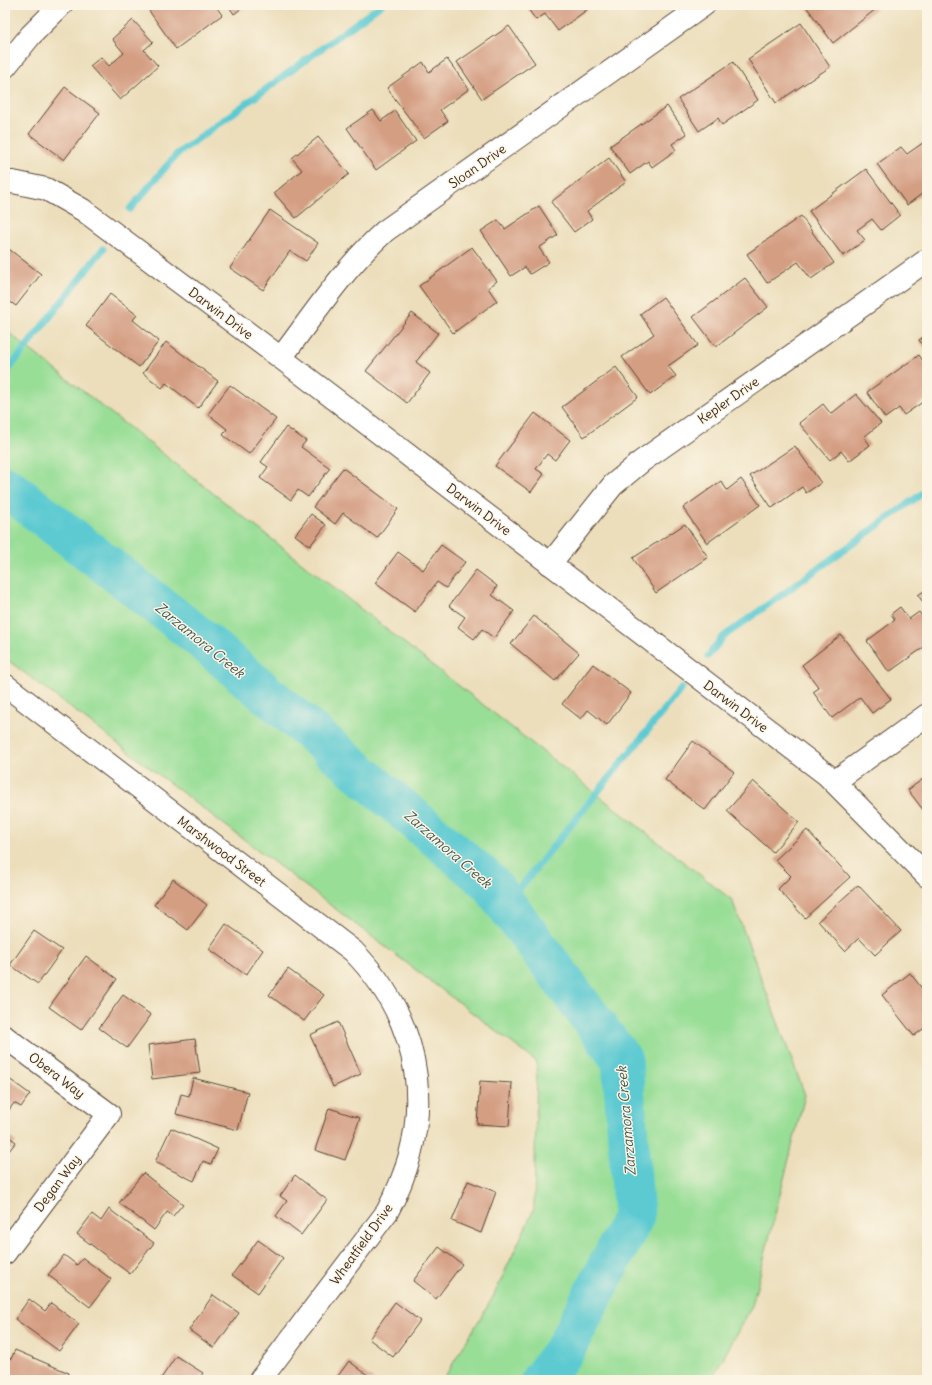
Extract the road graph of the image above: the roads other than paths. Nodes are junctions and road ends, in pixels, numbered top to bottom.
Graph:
1 (61, 5) edge
2 (704, 5) edge
3 (5, 67) edge
4 (5, 184) edge
5 (927, 260) edge
6 (281, 358) junction
7 (550, 564) junction
8 (5, 685) edge
9 (927, 715) edge
10 (834, 782) junction
11 (927, 876) edge
12 (5, 1037) edge
13 (408, 1042) joint
14 (109, 1114) joint
15 (5, 1253) edge
16 (260, 1380) edge

1 - 3 street
2 - 6 street, Sloan Drive
4 - 6 street, Darwin Drive
5 - 7 street, Kepler Drive
6 - 7 street, Darwin Drive
7 - 10 street, Darwin Drive
8 - 13 street, Marshwood Street
9 - 10 street
10 - 11 street, Darwin Drive
12 - 14 street, Obera Way
13 - 16 street, Wheatfield Drive
14 - 15 street, Degan Way

